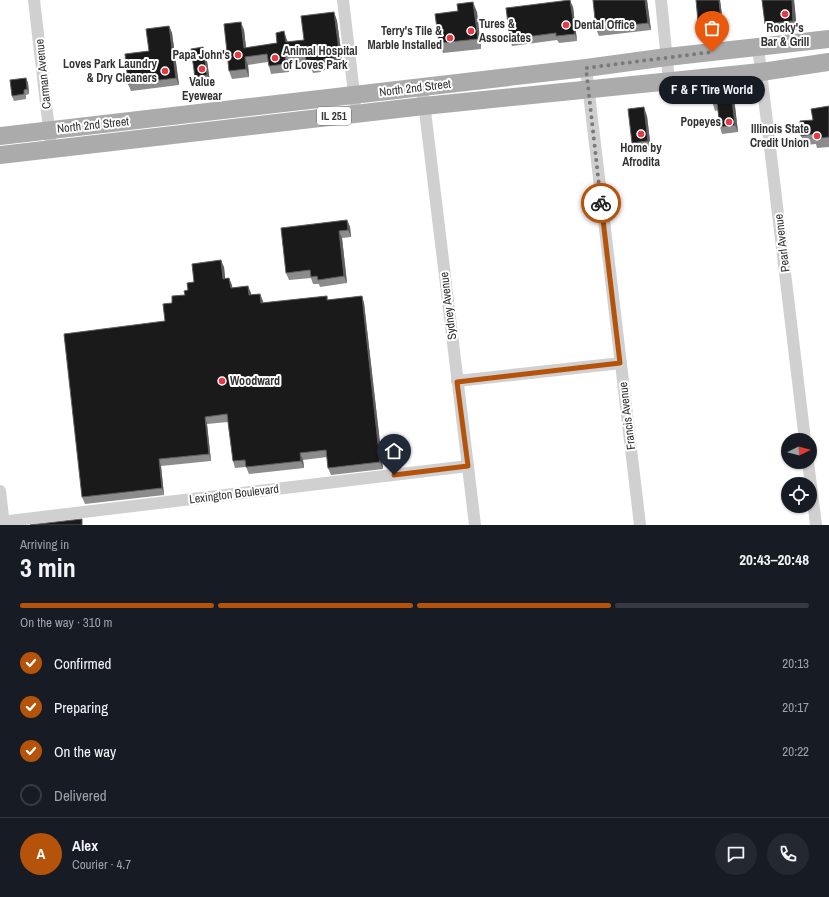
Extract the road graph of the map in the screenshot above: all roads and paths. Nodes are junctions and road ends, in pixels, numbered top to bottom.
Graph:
1 (34, 0) edge
2 (344, 0) edge
3 (661, 0) edge
4 (829, 39) edge
5 (758, 47) junction
6 (667, 57) junction
7 (829, 62) edge
8 (586, 68) junction
9 (761, 72) junction
10 (669, 81) junction
11 (422, 86) junction
12 (588, 89) junction
13 (355, 95) junction
14 (424, 106) junction
15 (357, 114) junction
16 (49, 130) junction
17 (0, 136) edge
18 (51, 149) junction
19 (0, 155) edge
20 (620, 363) junction
21 (457, 382) junction
22 (804, 433) edge
23 (468, 466) junction
24 (809, 469) edge
25 (0, 491) edge
26 (2, 523) edge
27 (475, 525) edge
28 (640, 525) edge
29 (816, 525) edge

1 - 16 street, Carman Avenue
2 - 13 street
3 - 6 street
4 - 5 main road, North 2nd Street / IL 251
5 - 6 main road, North 2nd Street / IL 251
5 - 9 street, Pearl Avenue
6 - 8 main road, North 2nd Street / IL 251
6 - 10 street
7 - 9 main road, North 2nd Street / IL 251
8 - 11 main road, North 2nd Street / IL 251
8 - 12 street, Francis Avenue
9 - 10 main road, North 2nd Street / IL 251
9 - 22 street, Pearl Avenue
10 - 12 main road, North 2nd Street / IL 251
11 - 13 main road, North 2nd Street / IL 251
11 - 14 street, Sydney Avenue
12 - 14 main road, North 2nd Street / IL 251
12 - 20 street, Francis Avenue
13 - 15 street
13 - 16 main road, North 2nd Street / IL 251
14 - 15 main road, North 2nd Street / IL 251
14 - 21 street, Sydney Avenue
15 - 18 main road, North 2nd Street / IL 251
16 - 17 main road, North 2nd Street / IL 251
16 - 18 street, Carman Avenue
18 - 19 main road, North 2nd Street / IL 251
20 - 21 street
20 - 28 street, Francis Avenue
21 - 23 street, Sydney Avenue
23 - 26 street, Lexington Boulevard
23 - 27 street, Sydney Avenue
24 - 29 street
25 - 26 street

